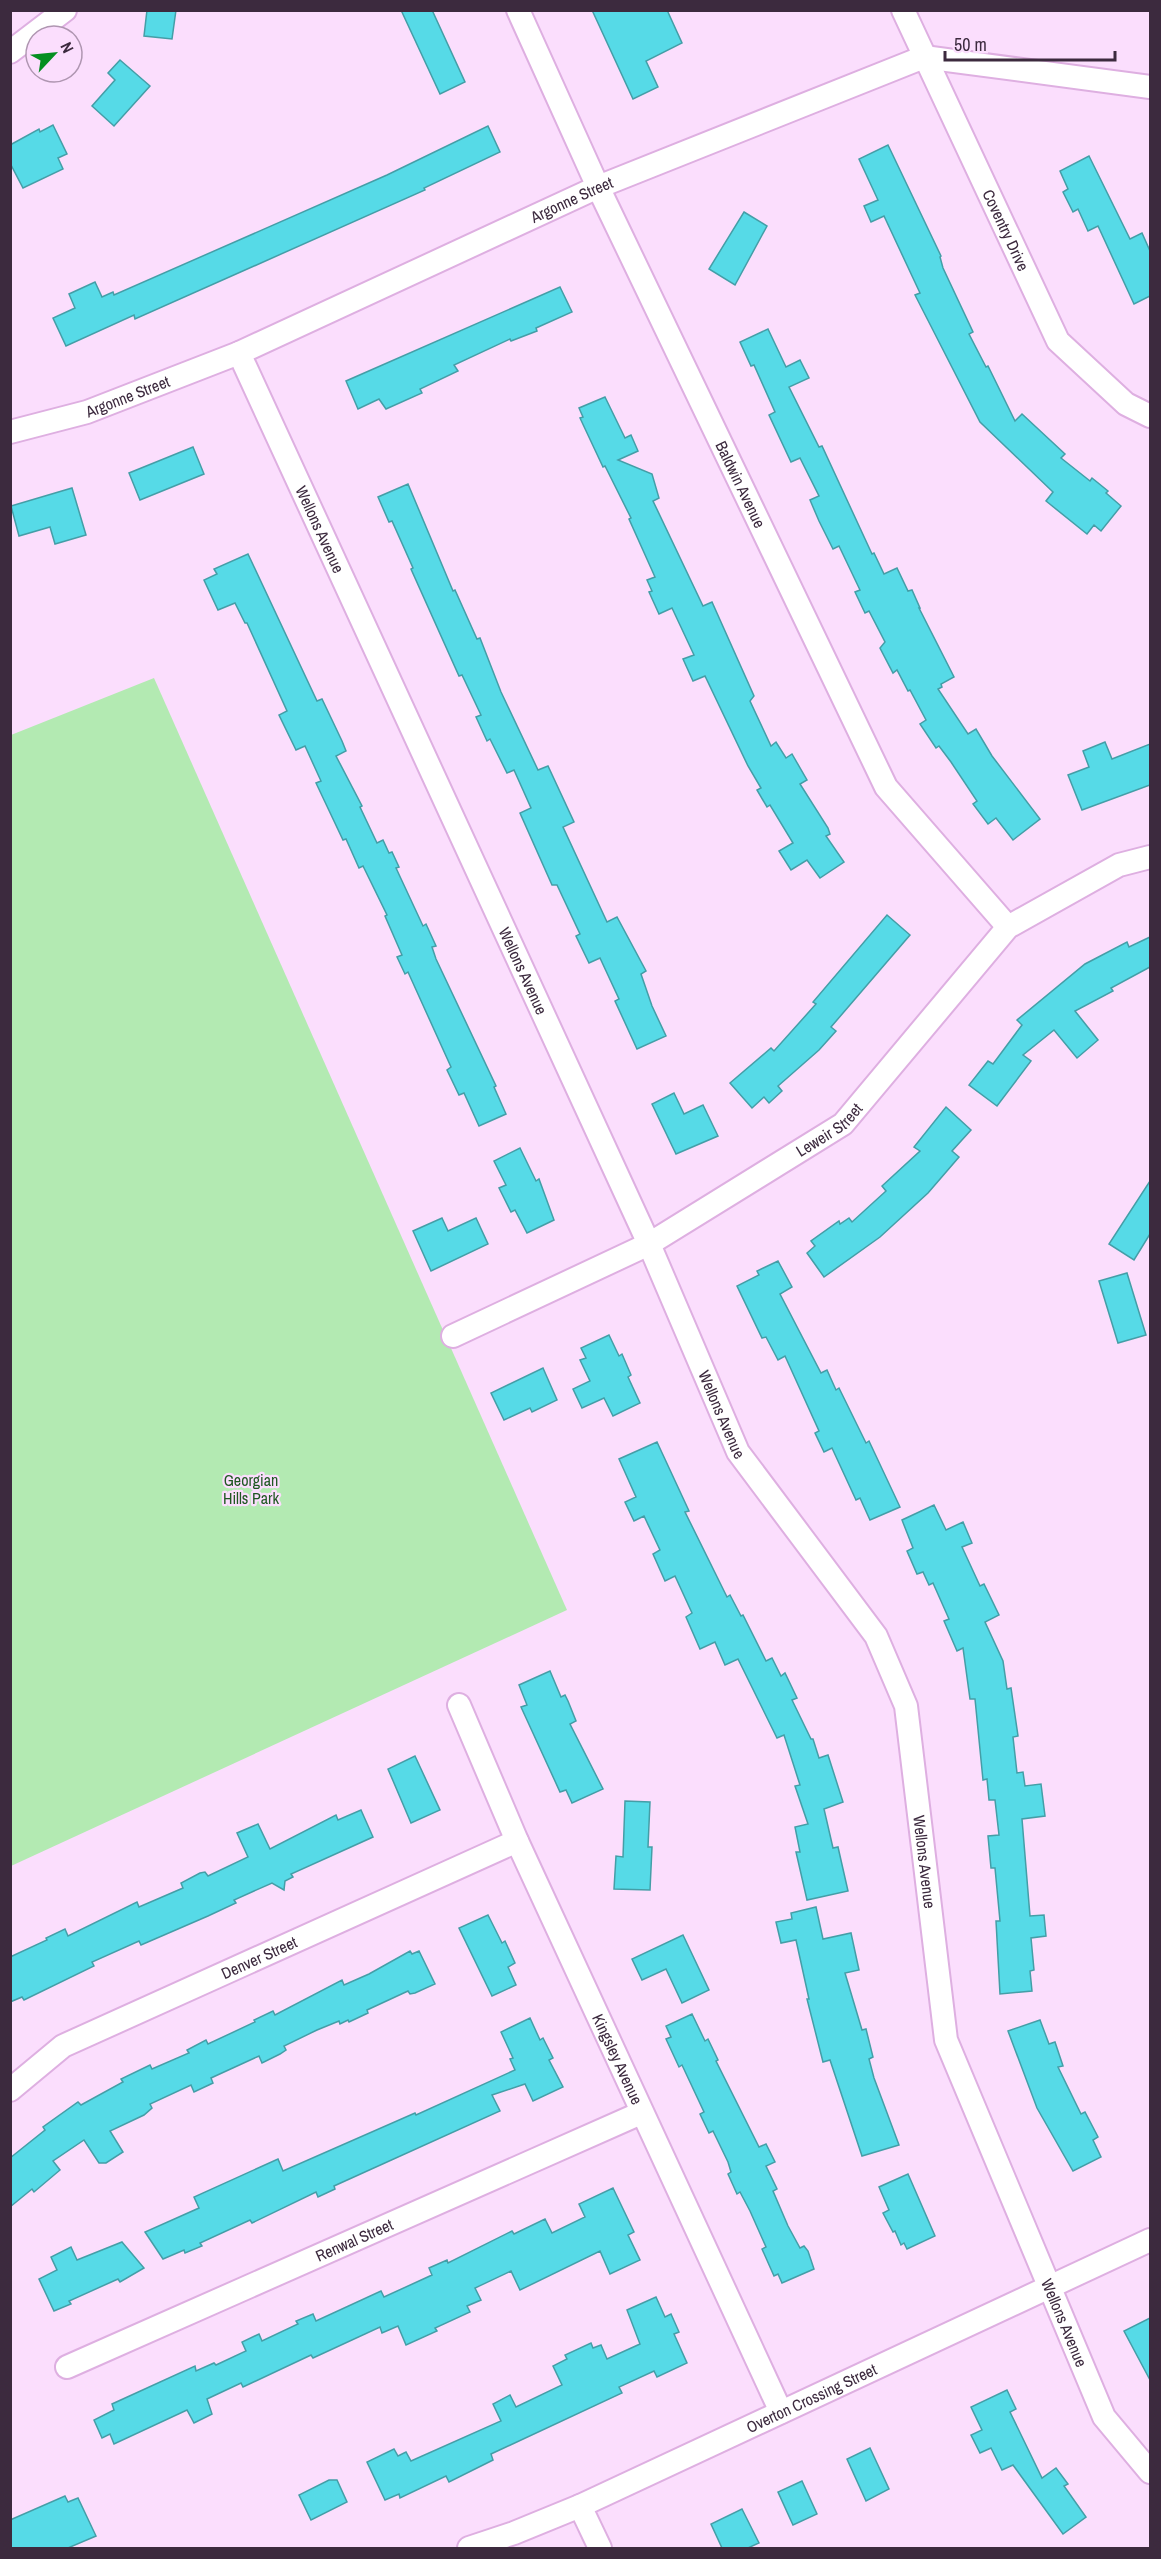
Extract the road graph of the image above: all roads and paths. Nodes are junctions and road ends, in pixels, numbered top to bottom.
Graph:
1 (65, 10) edge
2 (518, 10) edge
3 (903, 10) edge
4 (10, 52) edge
5 (924, 57) junction
6 (1150, 87) edge
7 (598, 187) junction
8 (240, 353) junction
9 (1150, 416) edge
10 (10, 432) edge
11 (1150, 857) edge
12 (1008, 927) junction
13 (649, 1244) junction
14 (453, 1335) dead end
15 (459, 1705) dead end
16 (517, 1841) junction
17 (10, 2090) edge
18 (641, 2113) junction
19 (1150, 2240) edge
20 (1050, 2289) junction
21 (67, 2367) dead end
22 (781, 2412) junction
23 (1150, 2472) edge
24 (580, 2506) junction
25 (469, 2548) edge
26 (600, 2548) edge

1 - 4 street
2 - 7 street, Baldwin Avenue
3 - 5 street, Coventry Drive
5 - 6 street, Argonne Street
5 - 7 street, Argonne Street
5 - 9 street, Coventry Drive
7 - 8 street, Argonne Street
7 - 12 street, Baldwin Avenue
8 - 10 street, Argonne Street
8 - 13 street, Wellons Avenue
11 - 12 street, Leweir Street
12 - 13 street, Leweir Street
13 - 14 street, Leweir Street
13 - 20 street, Wellons Avenue
15 - 16 street, Kingsley Avenue
16 - 17 street, Denver Street
16 - 18 street, Kingsley Avenue
18 - 21 street, Renwal Street
18 - 22 street, Kingsley Avenue
19 - 20 street, Overton Crossing Street
20 - 22 street, Overton Crossing Street
20 - 23 street, Wellons Avenue
22 - 24 street, Overton Crossing Street
24 - 25 street, Overton Crossing Street
24 - 26 street

